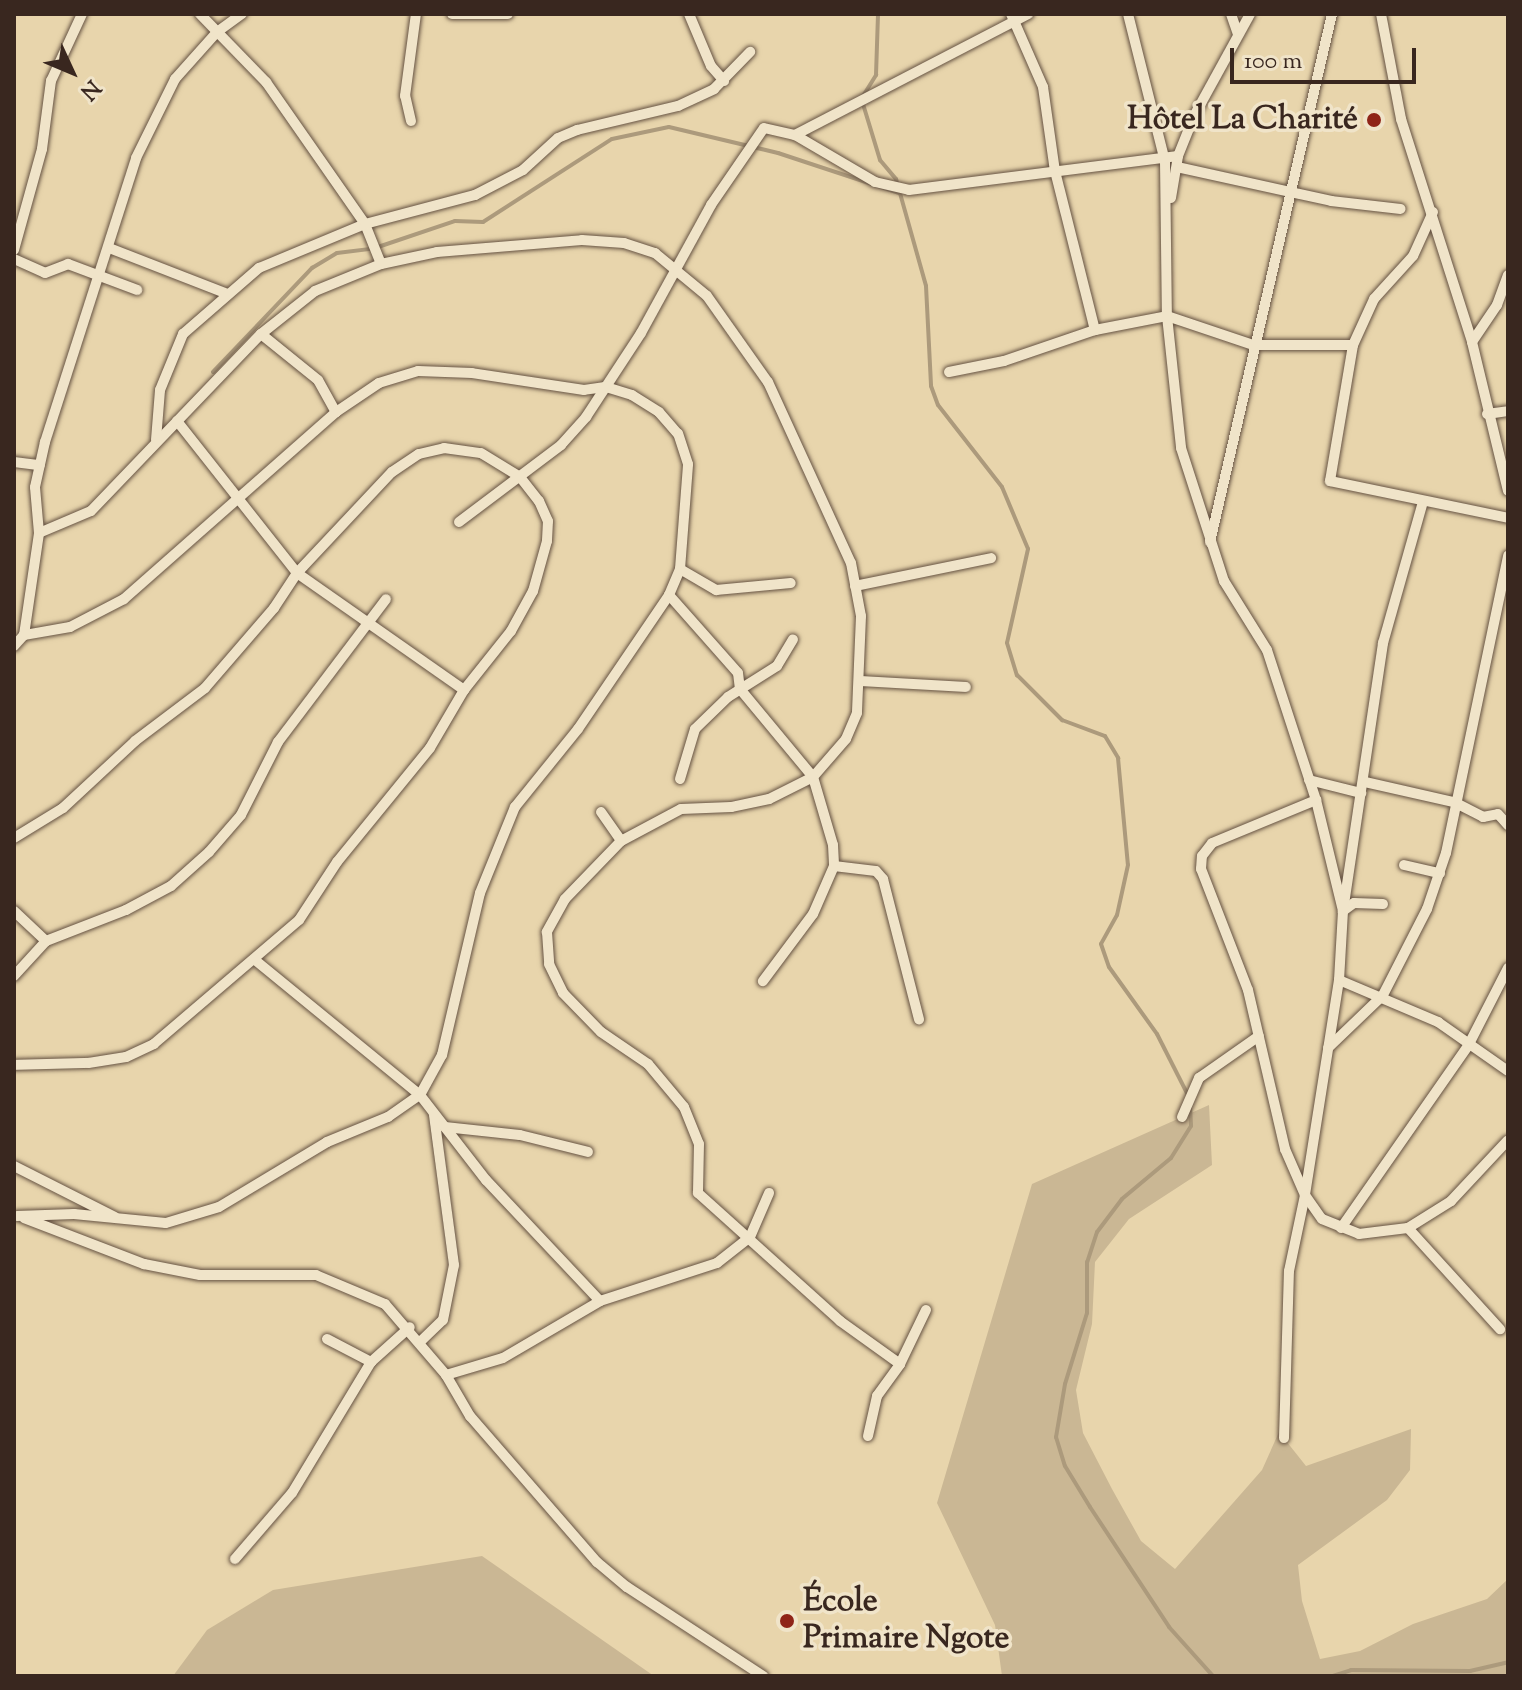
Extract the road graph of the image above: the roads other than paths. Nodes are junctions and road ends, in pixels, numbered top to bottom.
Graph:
1 (82, 14) edge
2 (200, 14) edge
3 (242, 14) edge
4 (416, 14) edge
5 (452, 14) edge
6 (508, 14) edge
7 (689, 14) edge
8 (1028, 14) edge
9 (1128, 14) edge
10 (1231, 14) edge
11 (1250, 14) edge
12 (1332, 14) edge
13 (1381, 14) edge
14 (1012, 18) edge
15 (217, 32) junction
16 (1238, 34) junction
17 (750, 52) dead end
18 (724, 81) junction
19 (411, 121) dead end
20 (795, 135) junction
21 (1165, 161) junction
22 (1178, 161) junction
23 (1055, 171) junction
24 (1288, 192) junction
25 (1401, 209) dead end
26 (1433, 211) junction
27 (1167, 220) junction
28 (365, 224) junction
29 (109, 248) junction
30 (14, 250) edge
31 (14, 259) edge
32 (381, 264) junction
33 (676, 267) junction
34 (101, 275) junction
35 (1508, 275) edge
36 (137, 290) dead end
37 (225, 293) junction
38 (1167, 316) junction
39 (1095, 330) junction
40 (261, 334) junction
41 (1472, 342) junction
42 (1253, 345) junction
43 (1353, 345) junction
44 (949, 372) dead end
45 (605, 387) junction
46 (1508, 411) edge
47 (336, 412) junction
48 (1487, 414) junction
49 (177, 421) junction
50 (156, 440) junction
51 (14, 462) edge
52 (40, 465) junction
53 (520, 477) junction
54 (1508, 491) edge
55 (236, 501) junction
56 (1423, 502) junction
57 (1508, 518) edge
58 (459, 522) dead end
59 (39, 533) junction
60 (1210, 545) junction
61 (1508, 555) edge
62 (991, 558) dead end
63 (680, 569) junction
64 (297, 573) junction
65 (791, 583) dead end
66 (855, 586) junction
67 (669, 595) junction
68 (386, 599) dead end
69 (365, 624) junction
70 (24, 635) junction
71 (793, 639) dead end
72 (14, 646) edge
73 (861, 681) junction
74 (966, 687) dead end
75 (740, 689) junction
76 (464, 690) junction
77 (813, 777) junction
78 (680, 779) dead end
79 (1309, 780) junction
80 (1363, 787) junction
81 (1316, 800) junction
82 (1454, 802) junction
83 (601, 812) dead end
84 (1508, 825) edge
85 (14, 838) edge
86 (621, 841) junction
87 (1404, 865) dead end
88 (834, 866) junction
89 (1440, 873) junction
90 (1383, 904) dead end
91 (14, 911) edge
92 (1343, 911) junction
93 (46, 941) junction
94 (255, 960) junction
95 (1508, 968) edge
96 (14, 976) edge
97 (1339, 980) junction
98 (763, 981) dead end
99 (1383, 995) junction
100 (919, 1019) dead end
101 (1259, 1036) junction
102 (1468, 1046) junction
103 (1328, 1048) junction
104 (14, 1065) edge
105 (1508, 1071) edge
106 (420, 1095) junction
107 (434, 1113) junction
108 (1182, 1117) dead end
109 (445, 1127) junction
110 (1508, 1140) edge
111 (588, 1152) dead end
112 (14, 1166) edge
113 (769, 1193) dead end
114 (1305, 1195) junction
115 (15, 1215) edge
116 (124, 1221) junction
117 (1341, 1228) junction
118 (1408, 1228) junction
119 (750, 1237) junction
120 (600, 1301) junction
121 (926, 1310) dead end
122 (410, 1327) junction
123 (1500, 1329) dead end
124 (327, 1339) dead end
125 (421, 1341) junction
126 (371, 1362) junction
127 (900, 1364) junction
128 (446, 1375) junction
129 (868, 1436) dead end
130 (1284, 1438) dead end
131 (235, 1559) dead end
132 (763, 1676) edge

1 - 30 street
2 - 15 street
3 - 15 street
4 - 19 street
5 - 6 street
7 - 18 street
8 - 14 street
9 - 21 street
10 - 16 street
11 - 16 street
12 - 24 street
13 - 26 street
14 - 20 street
14 - 23 street
15 - 28 street
15 - 29 street
16 - 22 street
17 - 18 street
18 - 28 street
20 - 23 street
20 - 33 street
21 - 22 street
21 - 23 street
21 - 27 street
22 - 24 street
22 - 27 street
23 - 39 street
24 - 25 street
24 - 42 street
26 - 41 street
26 - 43 street
27 - 38 street
28 - 32 street
28 - 37 street
29 - 34 street
29 - 37 street
31 - 34 street
32 - 33 street
32 - 40 street
33 - 45 street
33 - 66 street
34 - 36 street
34 - 52 street
35 - 41 street
37 - 50 street
38 - 39 street
38 - 42 street
38 - 60 street
39 - 44 street
40 - 47 street
40 - 49 street
41 - 48 street
42 - 43 street
42 - 60 street
43 - 56 street
45 - 47 street
45 - 53 street
45 - 63 street
46 - 48 street
47 - 55 street
48 - 54 street
49 - 50 street
49 - 55 street
50 - 59 street
51 - 52 street
52 - 59 street
53 - 58 street
53 - 64 street
53 - 76 street
55 - 64 street
55 - 70 street
56 - 57 street
56 - 80 street
59 - 70 street
60 - 79 street
61 - 82 street
62 - 66 street
63 - 65 street
63 - 67 street
64 - 69 street
64 - 85 street
66 - 73 street
67 - 75 street
67 - 106 street
68 - 69 street
69 - 76 street
69 - 93 street
70 - 72 street
71 - 75 street
73 - 74 street
73 - 77 street
75 - 77 street
75 - 78 street
76 - 94 street
77 - 86 street
77 - 88 street
79 - 80 street
79 - 81 street
80 - 82 street
80 - 92 street
81 - 92 street
81 - 101 street
82 - 84 street
82 - 89 street
83 - 86 street
86 - 119 street
87 - 89 street
88 - 98 street
88 - 100 street
89 - 99 street
90 - 92 street
91 - 93 street
92 - 97 street
93 - 96 street
94 - 104 street
94 - 106 street
95 - 102 street
97 - 99 street
97 - 103 street
99 - 102 street
99 - 103 street
101 - 108 street
101 - 114 street
102 - 105 street
102 - 117 street
103 - 114 street
106 - 107 street
106 - 116 street
107 - 109 street
107 - 125 street
109 - 111 street
109 - 120 street
110 - 118 street
112 - 116 street
113 - 119 street
114 - 117 street
114 - 130 street
115 - 116 street
115 - 122 street
117 - 118 street
118 - 123 street
119 - 120 street
119 - 127 street
120 - 128 street
121 - 127 street
122 - 125 street
122 - 126 street
124 - 126 street
125 - 128 street
126 - 131 street
127 - 129 street
128 - 132 street

